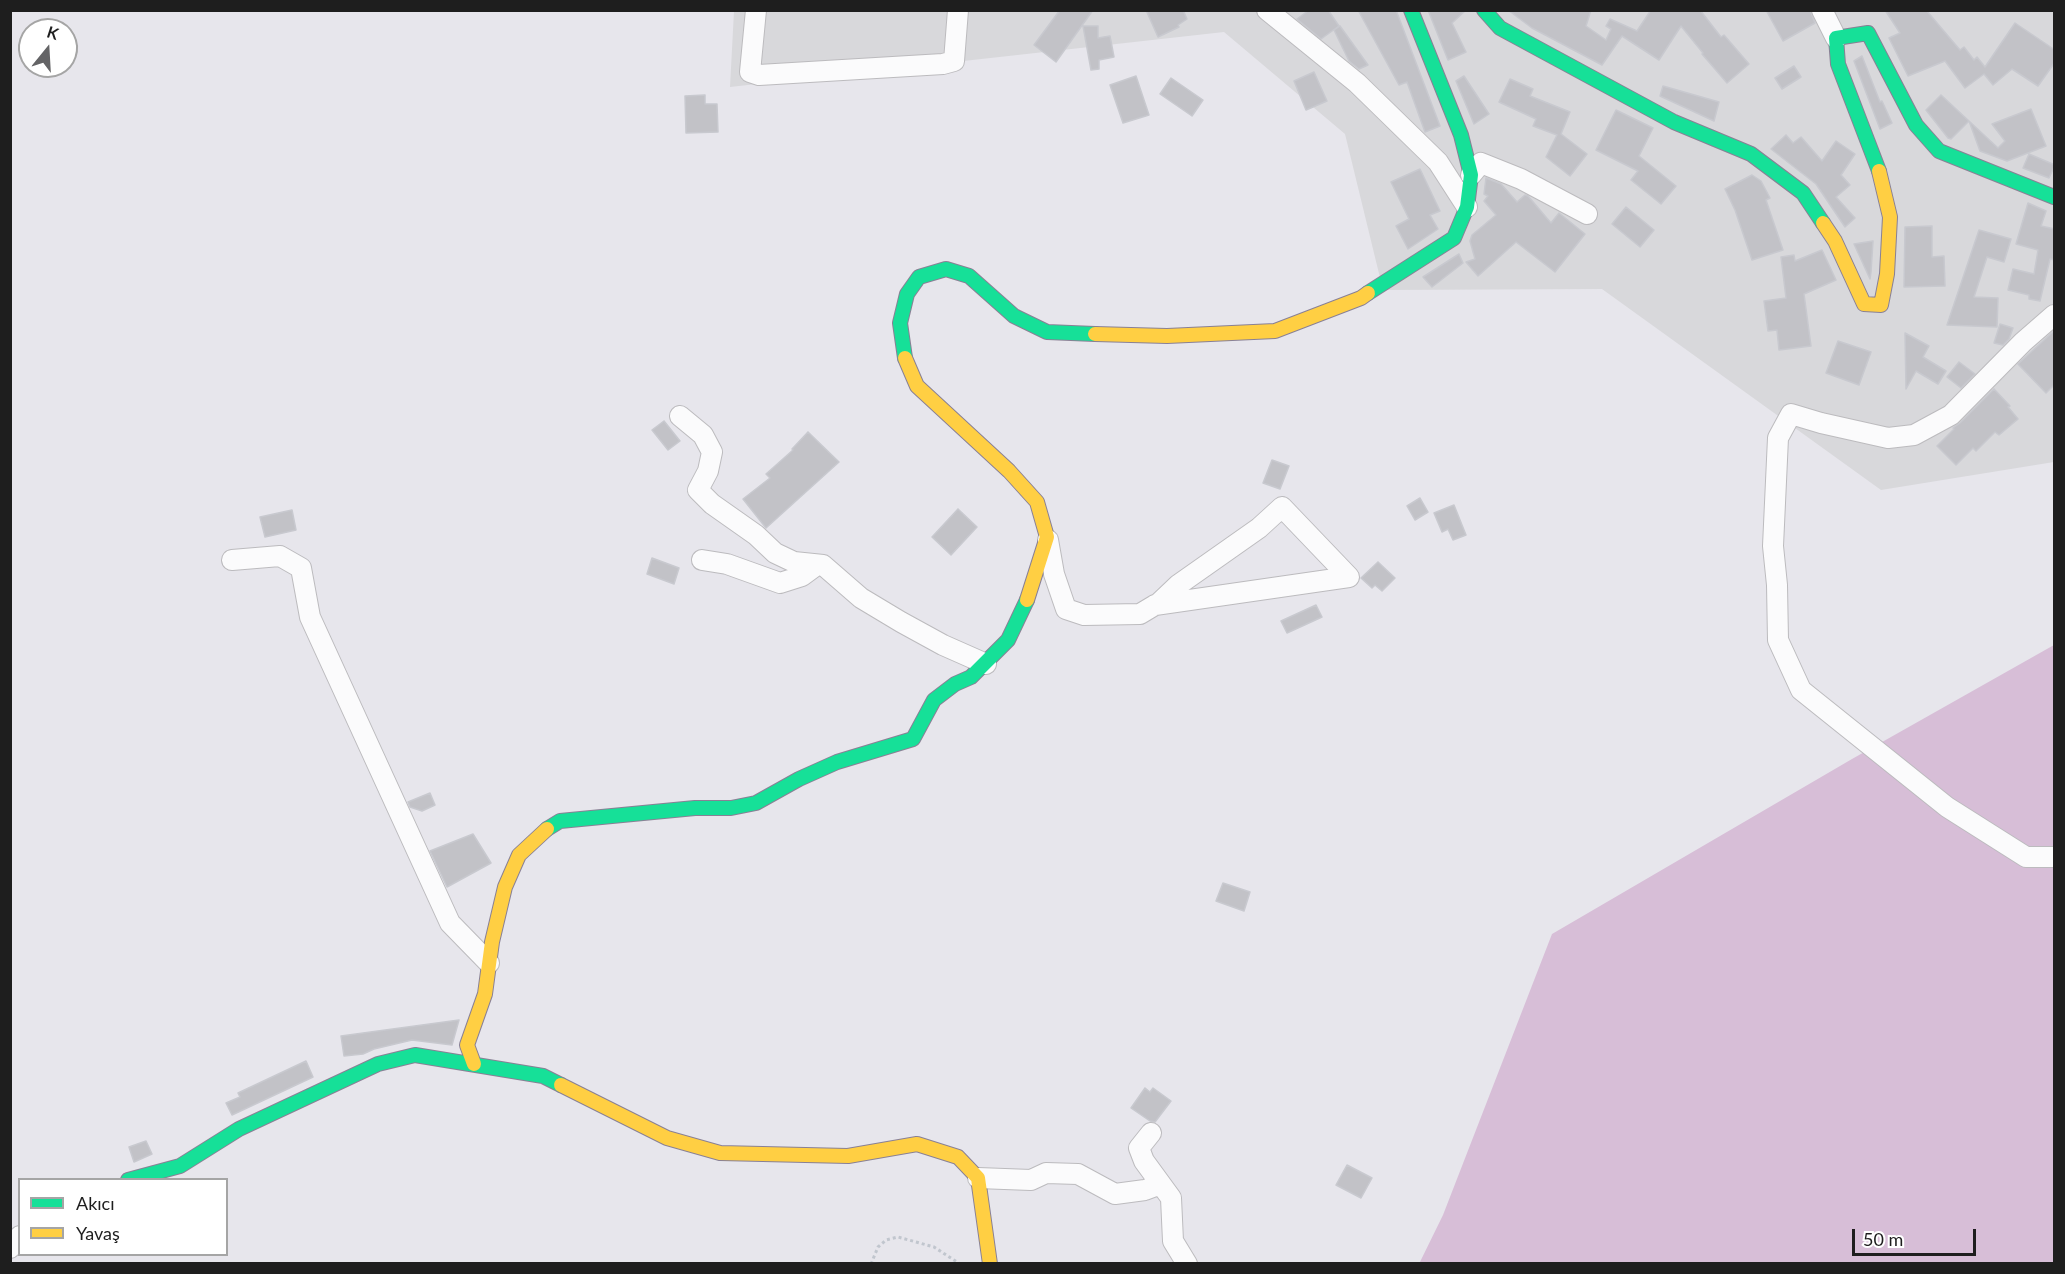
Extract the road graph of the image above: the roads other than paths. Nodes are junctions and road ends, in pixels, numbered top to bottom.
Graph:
1 (756, 10) edge
2 (958, 10) edge
3 (1267, 10) edge
4 (1411, 10) edge
5 (1484, 10) edge
6 (1822, 10) edge
7 (1836, 38) junction
8 (1471, 175) junction
9 (2055, 197) edge
10 (1467, 207) junction
11 (1587, 214) dead end
12 (2055, 315) edge
13 (680, 416) dead end
14 (1047, 537) junction
15 (232, 560) dead end
16 (702, 560) dead end
17 (817, 565) junction
18 (1155, 605) junction
19 (986, 664) junction
20 (2055, 857) edge
21 (489, 963) junction
22 (474, 1064) junction
23 (1151, 1133) dead end
24 (132, 1178) edge
25 (978, 1178) junction
26 (1161, 1184) junction
27 (990, 1263) edge
28 (1187, 1263) edge

1 - 2 street
3 - 10 street
4 - 8 street
5 - 7 street
6 - 7 street
7 - 9 street
8 - 10 street
8 - 11 street
10 - 14 street
12 - 20 street
13 - 17 street
14 - 18 street
14 - 19 street
15 - 21 street
16 - 17 street
17 - 19 street
18 - 18 street
19 - 21 street
21 - 22 street
22 - 24 street
22 - 25 street
23 - 26 street
25 - 26 street
25 - 27 street
26 - 28 street

